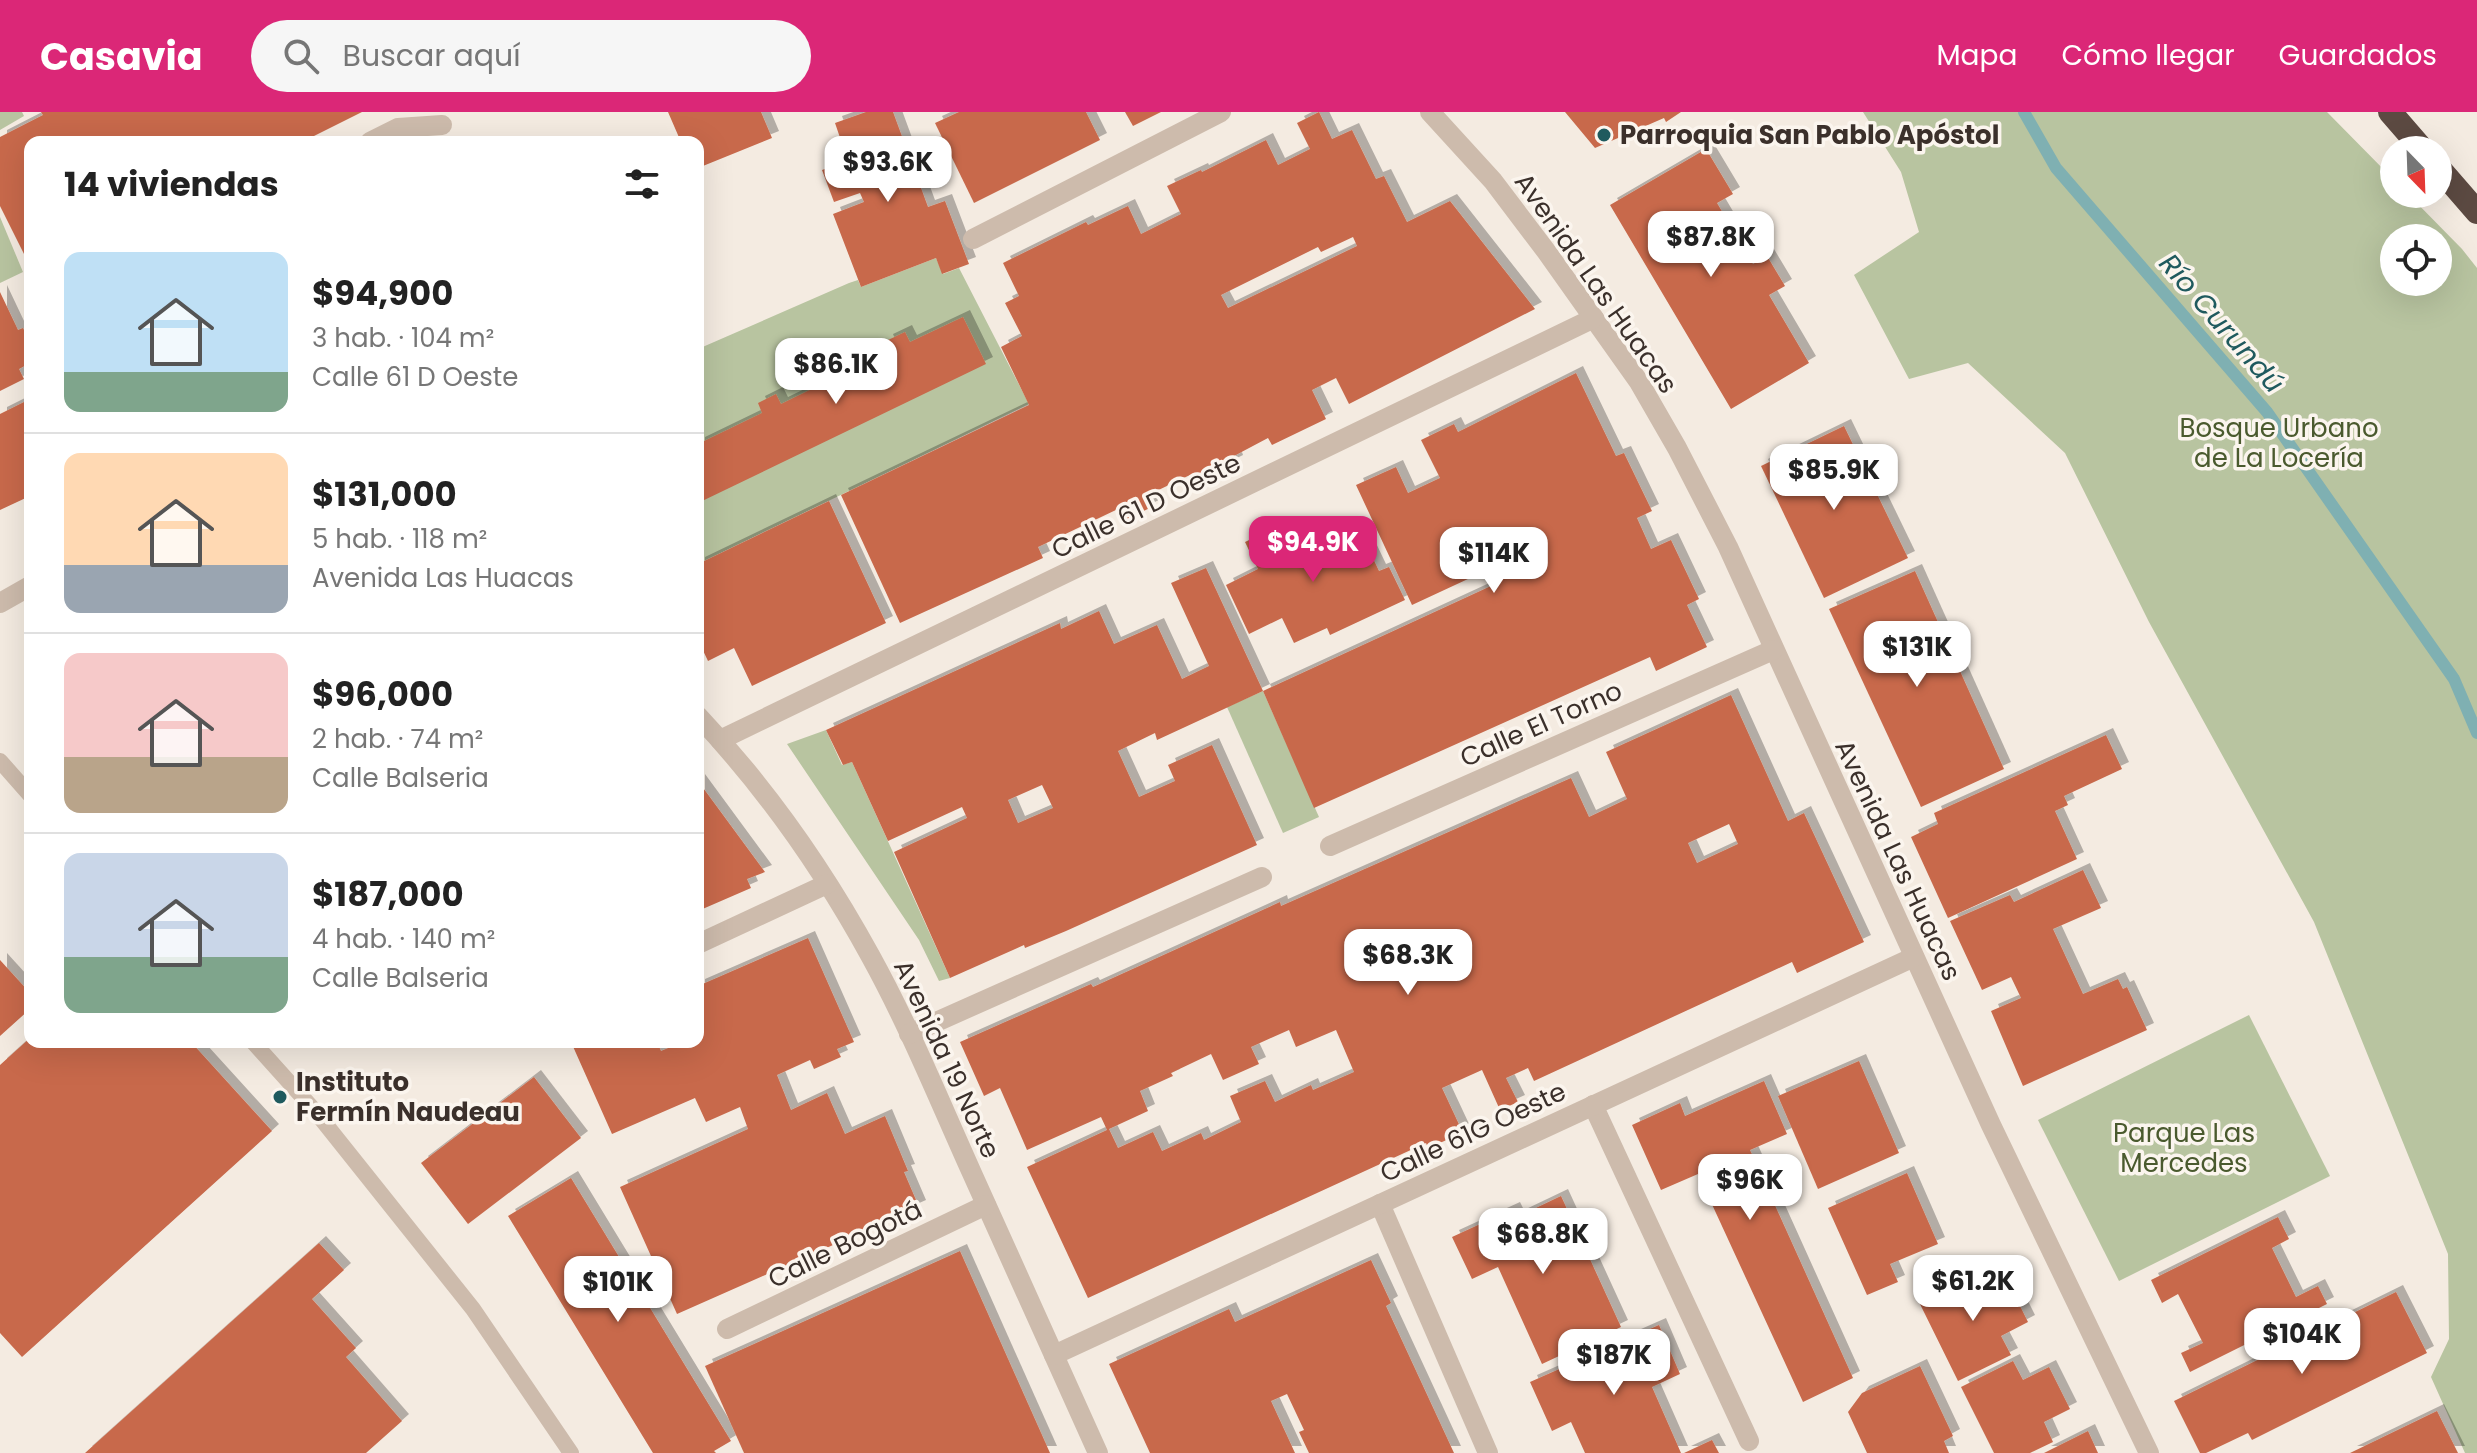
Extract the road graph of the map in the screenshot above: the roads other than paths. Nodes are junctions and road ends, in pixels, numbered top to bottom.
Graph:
1 (1221, 112) edge
2 (1430, 112) edge
3 (2390, 112) edge
4 (441, 126) edge
5 (382, 136) edge
6 (2411, 136) edge
7 (2452, 183) edge
8 (2477, 212) edge
9 (973, 239) dead end
10 (1594, 318) junction
11 (24, 589) edge
12 (0, 603) edge
13 (1773, 650) junction
14 (704, 723) edge
15 (720, 740) junction
16 (0, 761) edge
17 (24, 788) edge
18 (1330, 846) dead end
19 (1262, 877) dead end
20 (827, 884) junction
21 (704, 941) edge
22 (1914, 957) junction
23 (909, 1034) junction
24 (258, 1048) edge
25 (1593, 1105) junction
26 (1380, 1204) junction
27 (986, 1205) junction
28 (727, 1329) dead end
29 (1054, 1355) junction
30 (1749, 1441) dead end
31 (571, 1453) edge
32 (1098, 1453) edge
33 (1488, 1453) edge
34 (2149, 1453) edge

1 - 9 street
2 - 10 street, Avenida Las Huacas
3 - 6 highway
4 - 5 street
7 - 8 highway
10 - 13 street, Avenida Las Huacas
10 - 15 street, Calle 61 D Oeste
11 - 12 street
13 - 18 street, Calle El Torno
13 - 22 street, Avenida Las Huacas
14 - 15 street, Avenida 19 Norte
15 - 20 street, Avenida 19 Norte
16 - 17 lane
19 - 23 street
20 - 21 street
20 - 23 street, Avenida 19 Norte
22 - 25 street, Calle 61G Oeste
22 - 34 street, Avenida Las Huacas
23 - 27 street, Avenida 19 Norte
24 - 31 lane
25 - 26 street, Calle 61G Oeste
25 - 30 street
26 - 29 street, Calle 61G Oeste
26 - 33 street
27 - 28 street, Calle Bogotá
27 - 29 street, Avenida 19 Norte
29 - 32 street, Avenida 19 Norte

